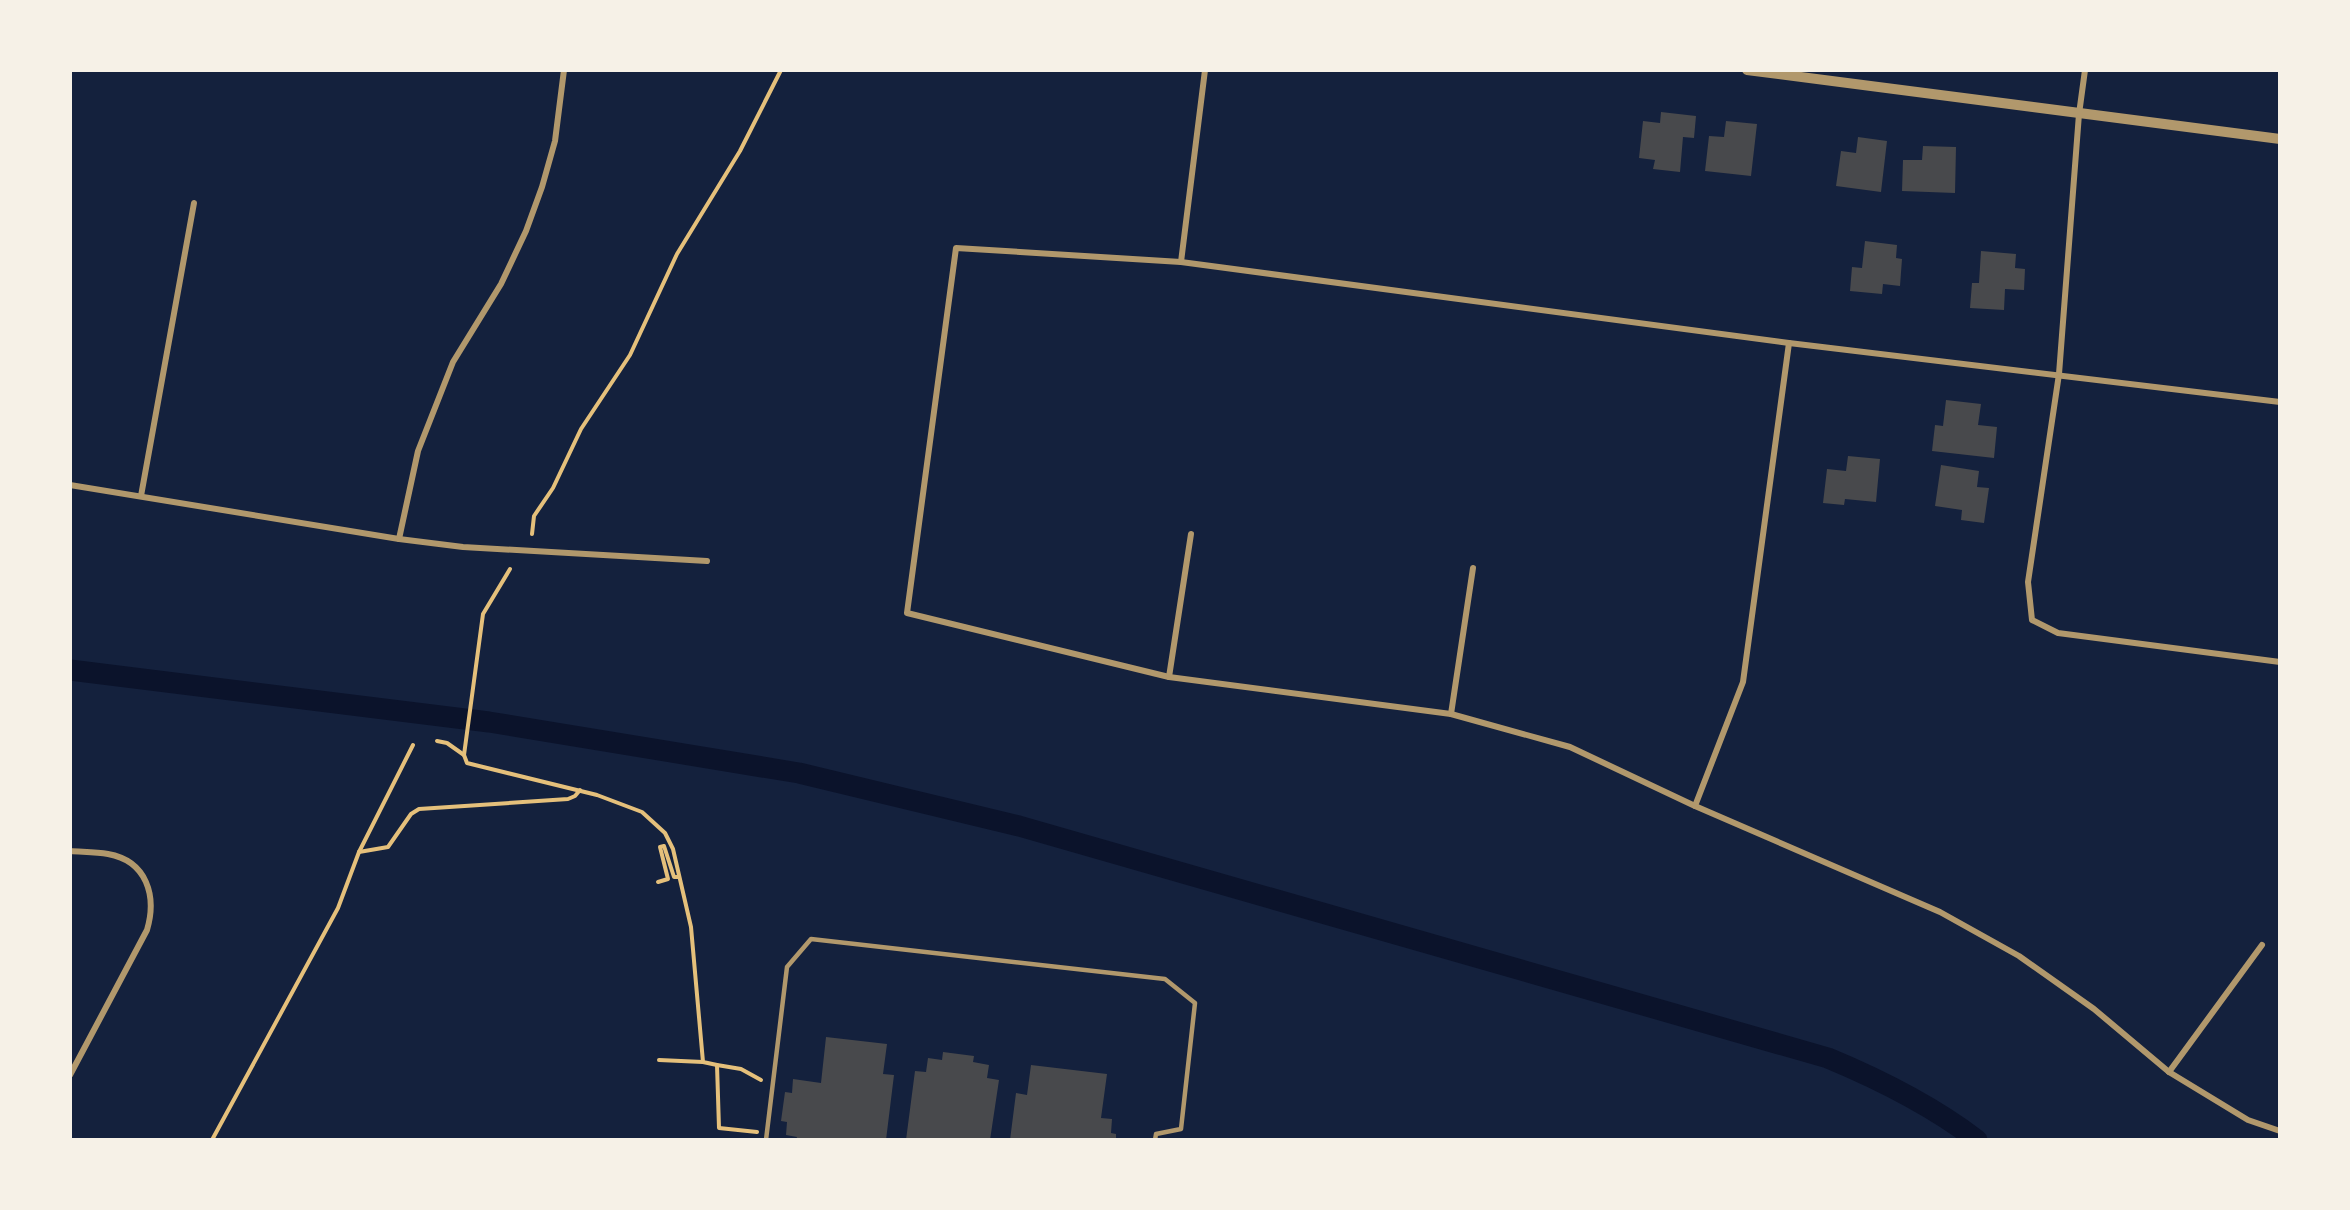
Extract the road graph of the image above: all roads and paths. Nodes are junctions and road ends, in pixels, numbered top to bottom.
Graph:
1 (564, 70) edge
2 (781, 70) edge
3 (1205, 70) edge
4 (1747, 70) edge
5 (2085, 70) edge
6 (2079, 114) junction
7 (2280, 139) edge
8 (194, 203) dead end
9 (1180, 262) junction
10 (1789, 343) junction
11 (2060, 374) junction
12 (2280, 402) edge
13 (70, 484) edge
14 (141, 496) junction
15 (532, 534) dead end
16 (1191, 534) dead end
17 (399, 539) junction
18 (707, 561) dead end
19 (1473, 568) dead end
20 (510, 569) dead end
21 (2280, 662) edge
22 (1168, 678) junction
23 (1451, 714) junction
24 (437, 741) dead end
25 (413, 745) dead end
26 (465, 754) junction
27 (580, 790) junction
28 (1695, 806) junction
29 (70, 851) edge
30 (359, 852) junction
31 (679, 877) junction
32 (658, 882) dead end
33 (2262, 945) dead end
34 (659, 1060) dead end
35 (703, 1062) junction
36 (717, 1065) junction
37 (2169, 1072) junction
38 (70, 1075) edge
39 (772, 1086) junction
40 (2280, 1131) edge
41 (766, 1136) edge
42 (212, 1140) edge
43 (1155, 1140) edge

1 - 17 street
2 - 15 path
3 - 9 street
4 - 6 street
5 - 6 street
6 - 7 street
6 - 11 street
8 - 14 street
9 - 10 street
9 - 22 street
10 - 11 street
10 - 28 street
11 - 12 street
11 - 21 street
13 - 14 street
14 - 17 street
16 - 22 street
17 - 18 street
19 - 23 street
20 - 26 path
22 - 23 street
23 - 28 street
24 - 26 path
25 - 30 path
26 - 27 path
27 - 30 path
27 - 31 path
28 - 37 street
29 - 38 street
30 - 42 path
31 - 32 path
31 - 35 path
33 - 37 street
34 - 35 path
35 - 36 path
36 - 39 path
36 - 41 path
37 - 40 street
39 - 41 lane
39 - 43 lane

